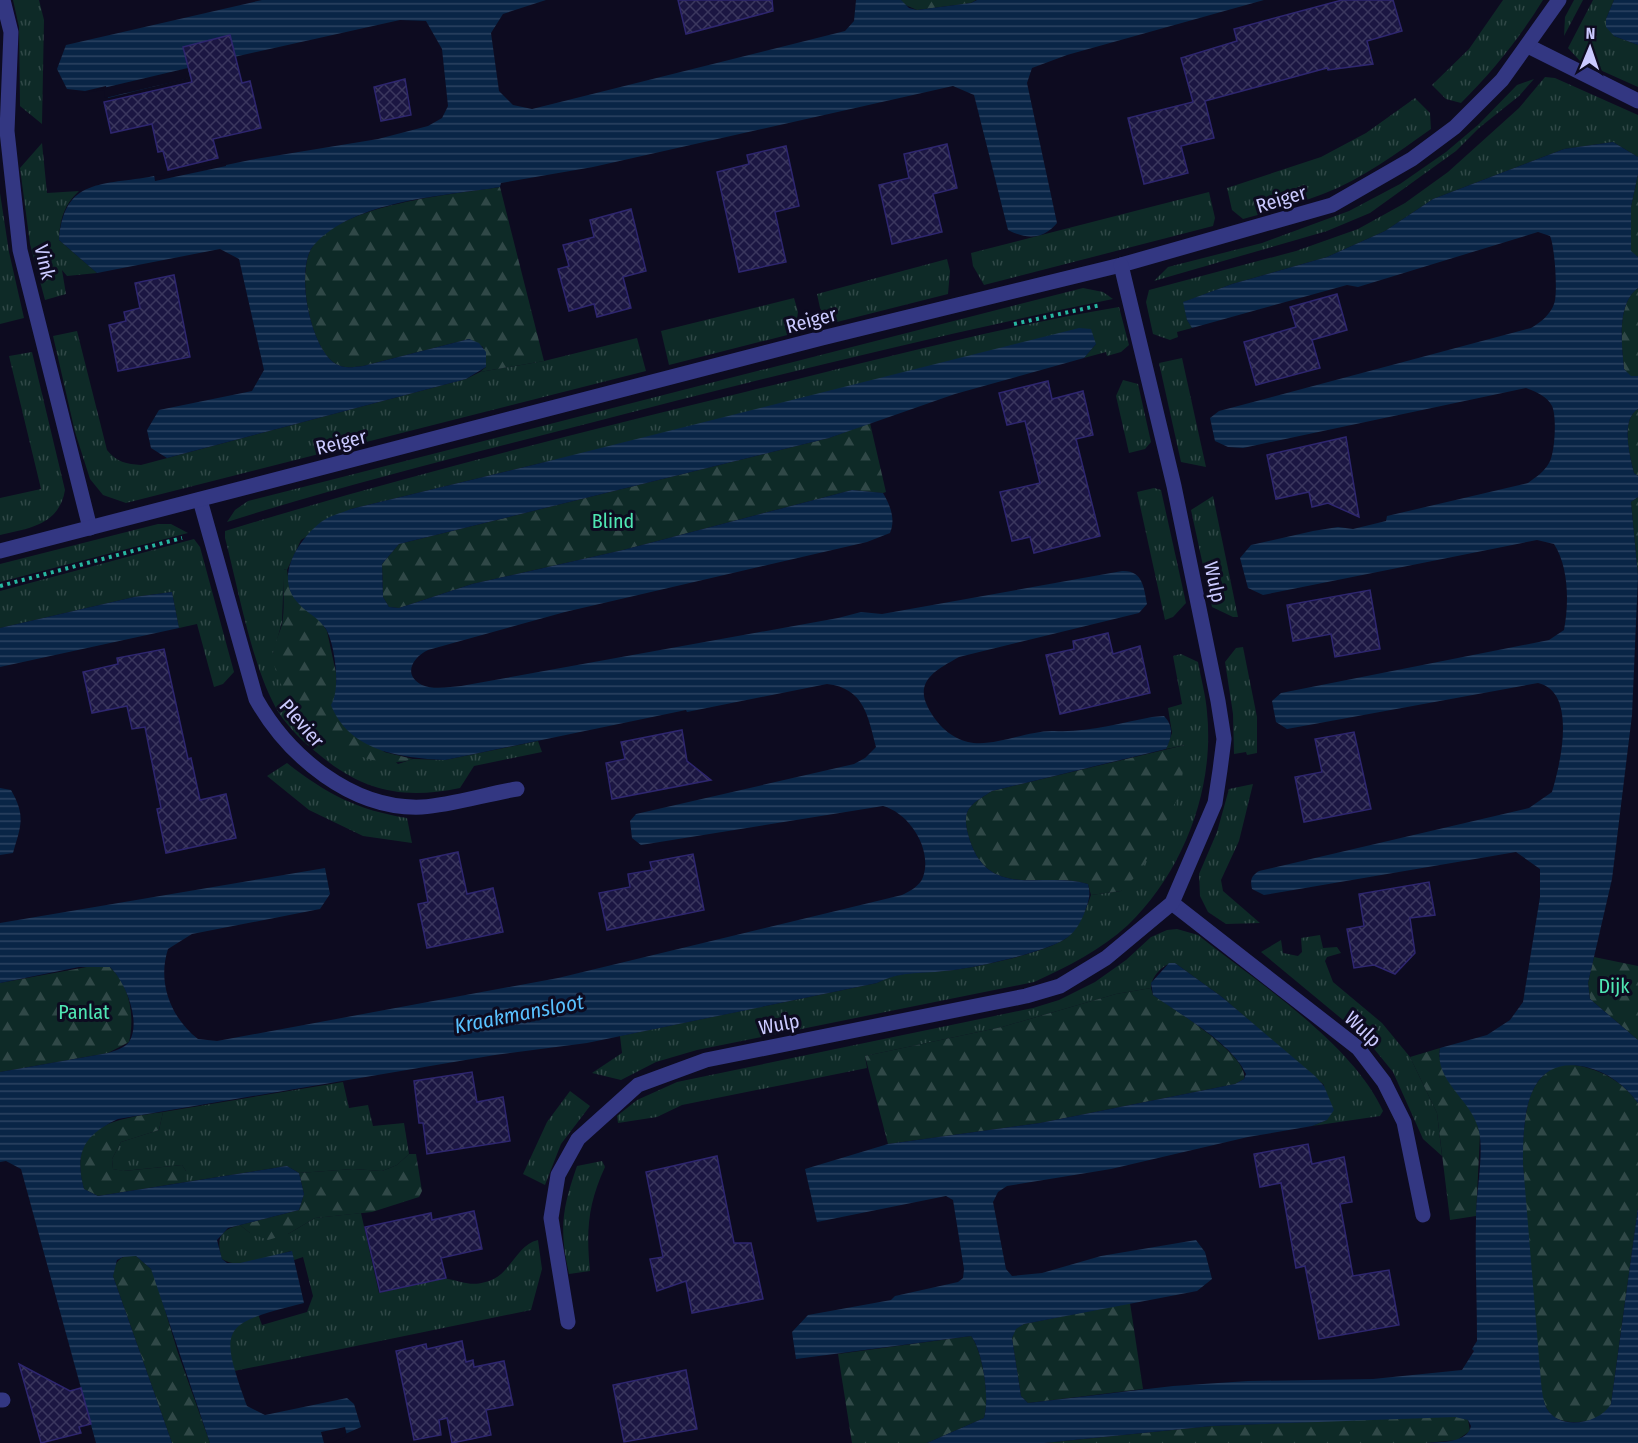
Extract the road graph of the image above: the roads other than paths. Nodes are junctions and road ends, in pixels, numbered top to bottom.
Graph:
1 (3, 0) edge
2 (1559, 0) edge
3 (1528, 46) junction
4 (1638, 101) edge
5 (1121, 265) junction
6 (200, 500) junction
7 (90, 528) junction
8 (0, 551) edge
9 (517, 789) dead end
10 (1172, 903) junction
11 (1423, 1215) dead end
12 (568, 1322) dead end

1 - 7 street, Vink
2 - 3 street, Reiger
3 - 4 street
3 - 5 street, Reiger
5 - 6 street, Reiger
5 - 10 street, Wulp
6 - 7 street, Reiger
6 - 9 street, Plevier
7 - 8 street, Reiger
10 - 11 street, Wulp
10 - 12 street, Wulp

